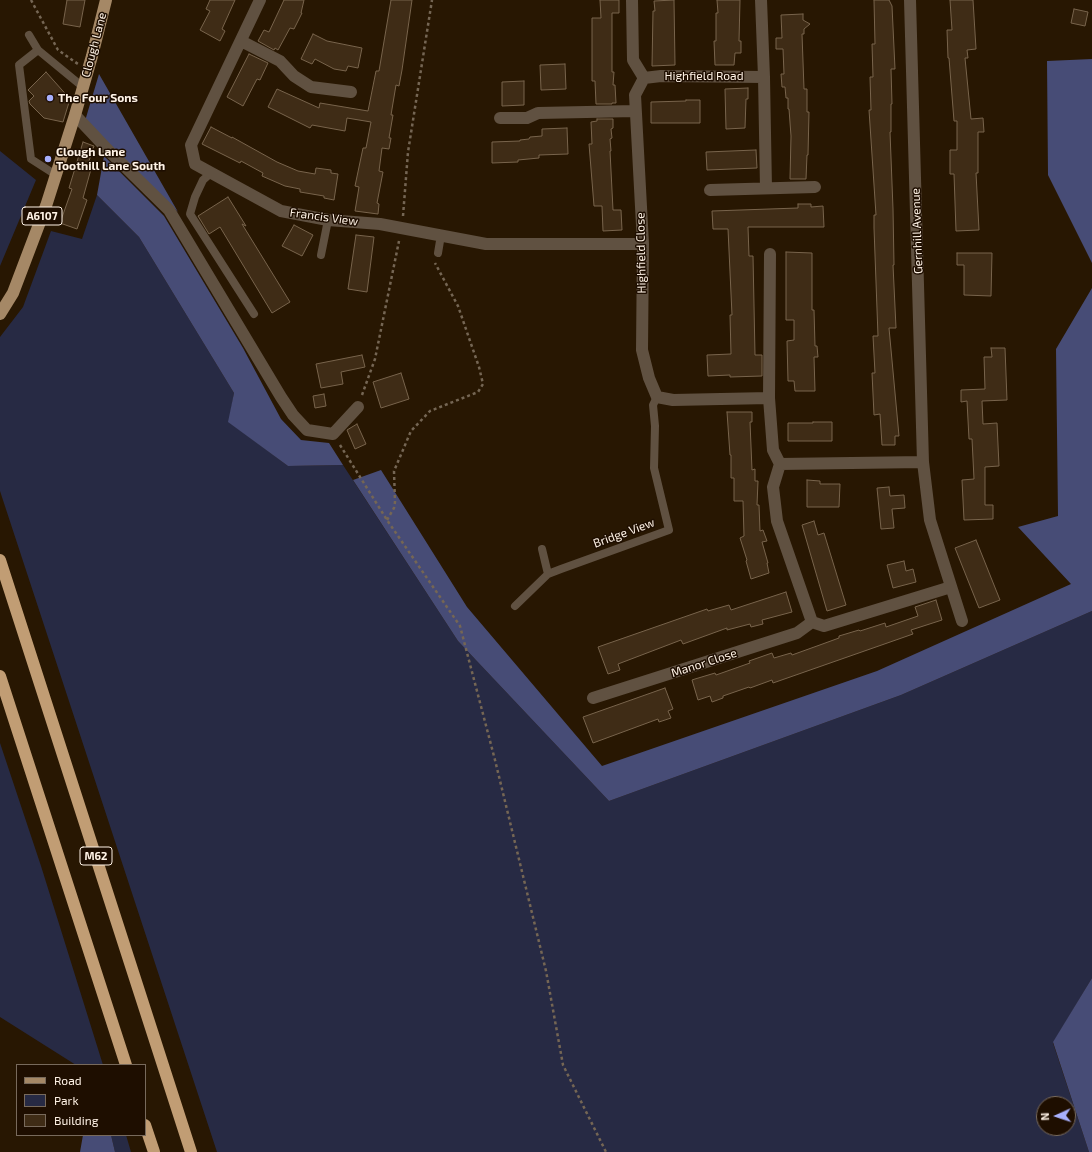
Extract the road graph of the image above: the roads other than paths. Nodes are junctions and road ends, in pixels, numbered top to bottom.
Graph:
1 (106, 0) edge
2 (260, 0) edge
3 (632, 0) edge
4 (761, 0) edge
5 (910, 0) edge
6 (29, 35) dead end
7 (241, 41) junction
8 (38, 50) junction
9 (764, 77) junction
10 (644, 78) junction
11 (83, 87) junction
12 (351, 92) dead end
13 (635, 111) junction
14 (75, 115) junction
15 (500, 118) dead end
16 (211, 173) junction
17 (56, 175) junction
18 (815, 187) dead end
19 (766, 188) junction
20 (710, 190) dead end
21 (328, 220) junction
22 (441, 235) junction
23 (643, 244) junction
24 (770, 254) dead end
25 (322, 255) dead end
26 (435, 256) road end
27 (0, 314) edge
28 (254, 314) dead end
29 (657, 397) junction
30 (769, 398) junction
31 (358, 407) road end
32 (923, 462) junction
33 (780, 464) junction
34 (542, 549) dead end
35 (0, 560) edge
36 (548, 574) junction
37 (951, 586) junction
38 (516, 606) dead end
39 (812, 622) junction
40 (962, 622) dead end
41 (0, 676) edge
42 (593, 698) dead end
43 (126, 1064) edge
44 (146, 1128) edge
45 (154, 1152) edge
46 (191, 1152) edge

1 - 11 main road, Clough Lane / A6107
2 - 7 street, Francis View
3 - 10 street
4 - 9 street
5 - 32 street, Gernhill Avenue
6 - 8 lane
7 - 12 street
7 - 16 street, Francis View
8 - 11 lane
8 - 17 lane
9 - 10 street, Highfield Road
9 - 19 street
10 - 13 street, Highfield Close
11 - 14 main road, Clough Lane / A6107
13 - 15 street
13 - 23 street, Highfield Close
14 - 17 main road, Clough Lane / A6107
14 - 31 street
16 - 21 street, Francis View
16 - 28 lane
17 - 27 main road, Clough Lane / A6107
18 - 19 street
19 - 20 street
21 - 22 street, Francis View
21 - 25 lane
22 - 23 street, Francis View
22 - 26 lane
23 - 29 street, Highfield Close
24 - 30 street
29 - 30 street
29 - 36 lane, Bridge View
30 - 33 street
32 - 33 street
32 - 37 street, Gernhill Avenue
33 - 39 street
34 - 36 lane
35 - 46 highway, M62
36 - 38 lane, Bridge View
37 - 39 street
37 - 40 street, Gernhill Avenue
39 - 42 street, Manor Close
41 - 43 highway, M62
44 - 45 highway

